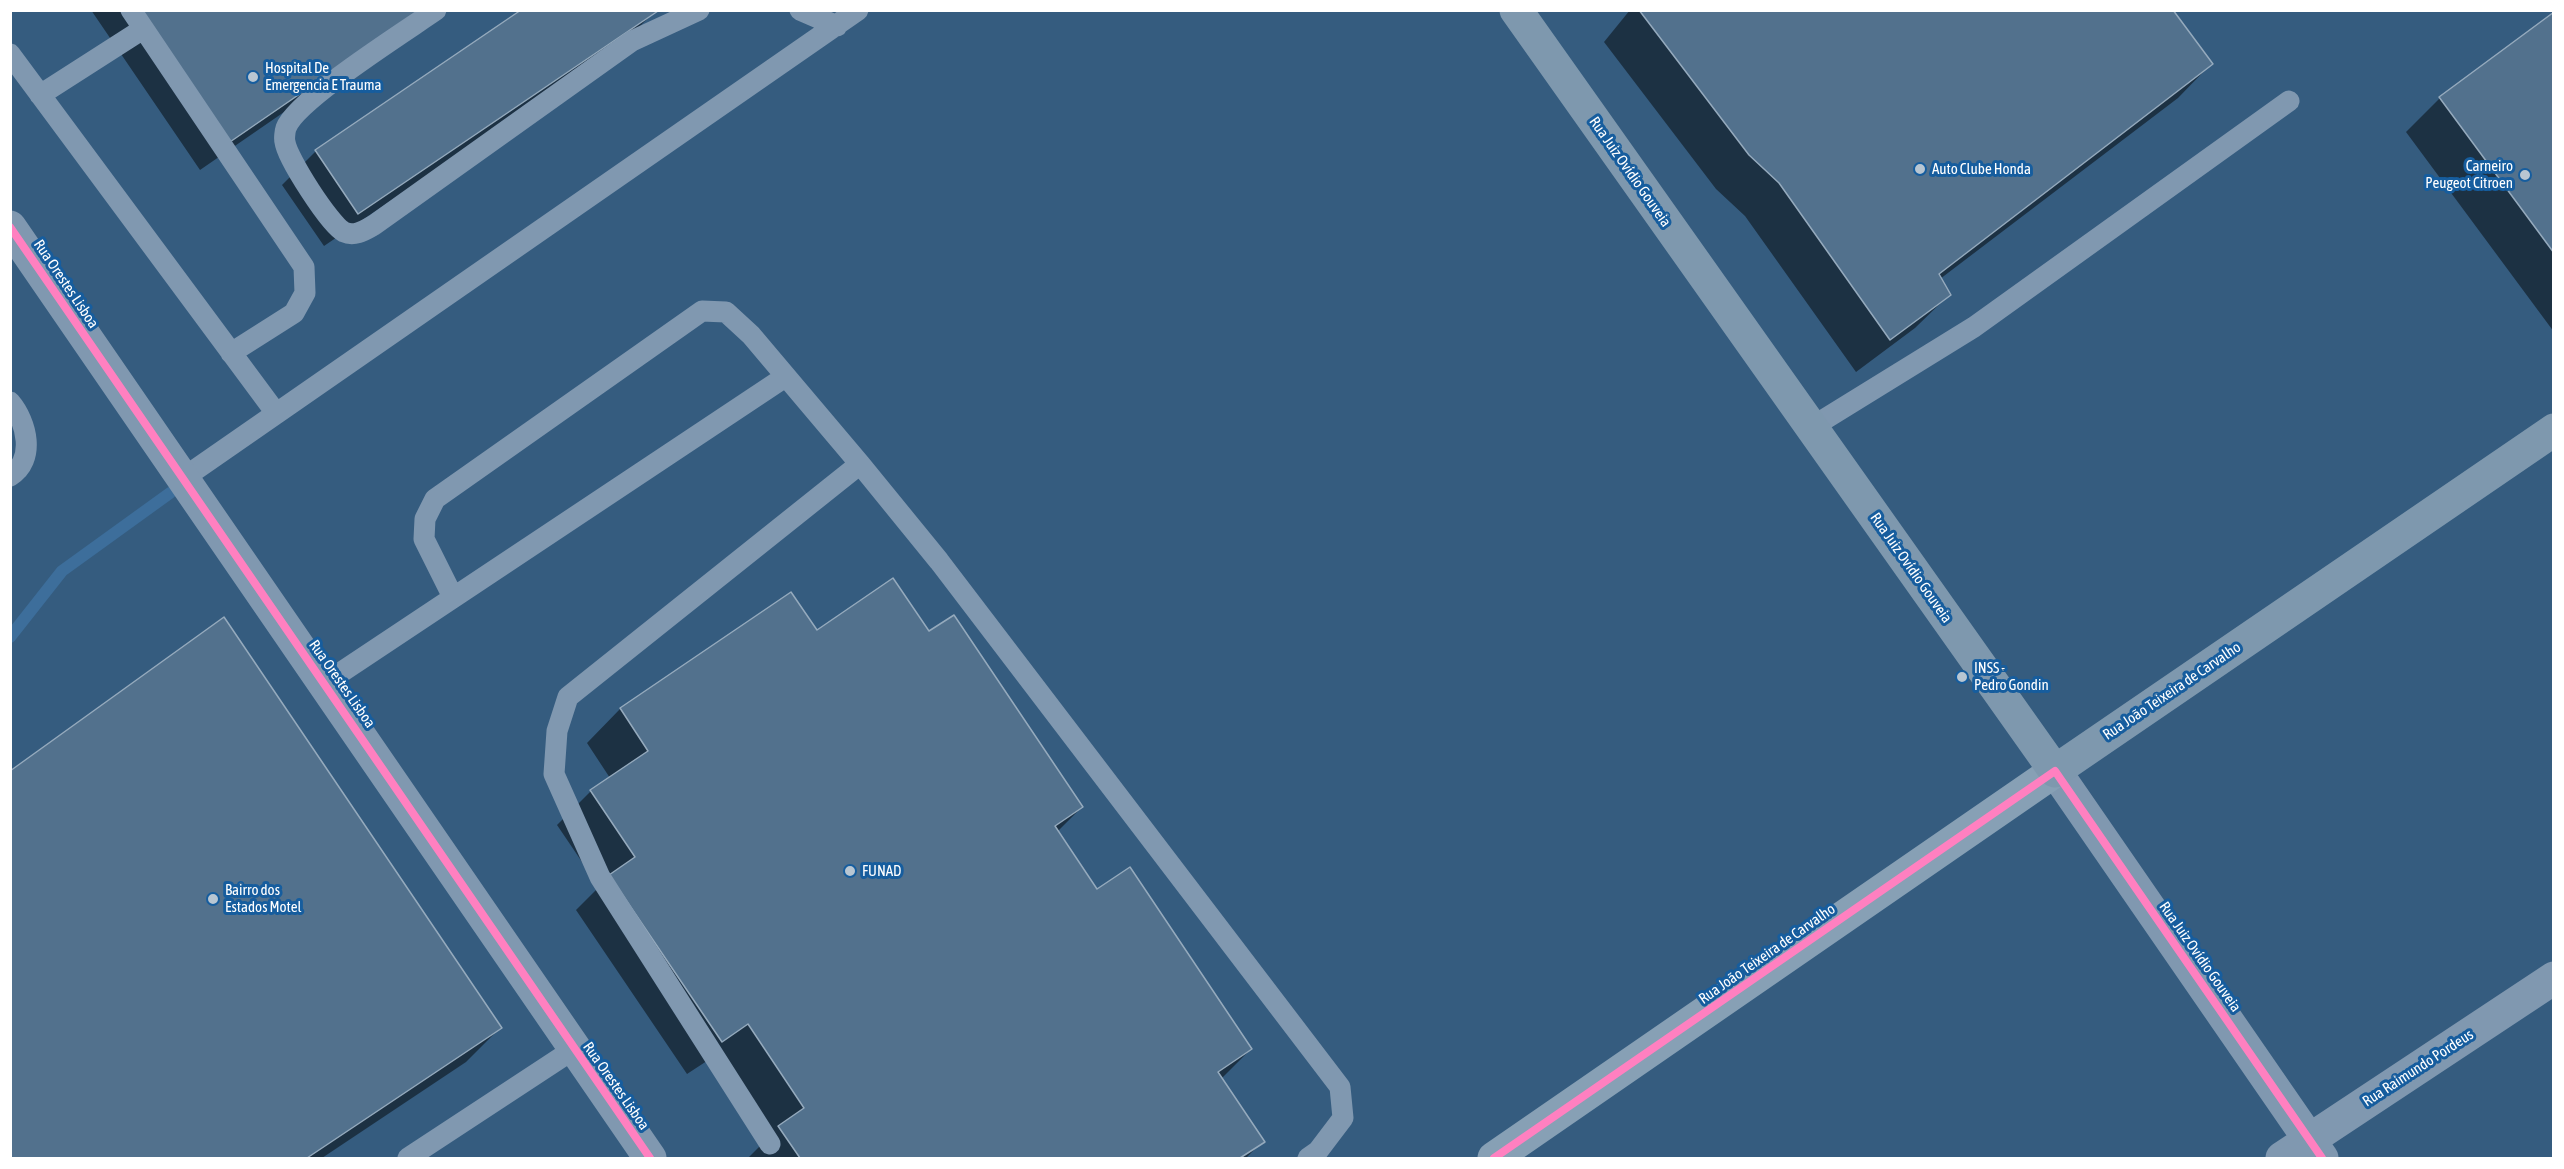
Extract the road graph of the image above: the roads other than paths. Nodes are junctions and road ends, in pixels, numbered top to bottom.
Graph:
1 (130, 10) edge
2 (436, 10) edge
3 (699, 10) edge
4 (800, 10) edge
5 (858, 10) edge
6 (1516, 10) edge
7 (837, 26) junction
8 (143, 29) junction
9 (10, 54) edge
10 (40, 95) junction
11 (2289, 101) dead end
12 (10, 226) edge
13 (231, 353) junction
14 (785, 377) junction
15 (10, 402) edge
16 (276, 413) junction
17 (1812, 427) junction
18 (2553, 430) edge
19 (860, 464) junction
20 (10, 476) edge
21 (182, 479) junction
22 (453, 597) junction
23 (325, 683) junction
24 (2055, 771) junction
25 (2553, 978) edge
26 (574, 1049) junction
27 (770, 1144) dead end
28 (2316, 1149) edge
29 (1499, 1157) edge
30 (408, 1158) edge
31 (650, 1158) edge
32 (1308, 1158) edge
33 (2282, 1158) edge

1 - 8 lane
2 - 3 lane
4 - 7 lane
5 - 7 lane
6 - 17 main road, Rua Juiz Ovídio Gouveia
7 - 16 lane
8 - 10 lane
8 - 13 lane
9 - 10 lane
10 - 13 lane
11 - 17 lane
12 - 21 street, Rua Orestes Lisboa
13 - 16 lane
14 - 19 lane
14 - 22 lane
14 - 22 lane
15 - 20 lane
16 - 21 lane
17 - 24 main road, Rua Juiz Ovídio Gouveia
18 - 24 main road, Rua João Teixeira de Carvalho
19 - 27 lane
19 - 32 lane
21 - 23 street, Rua Orestes Lisboa
22 - 23 lane
23 - 26 street, Rua Orestes Lisboa
24 - 28 street, Rua Juiz Ovídio Gouveia
24 - 29 street, Rua João Teixeira de Carvalho
25 - 28 street, Rua Raimundo Pordeus
26 - 30 lane
26 - 31 street, Rua Orestes Lisboa
28 - 33 street, Rua Raimundo Pordeus

